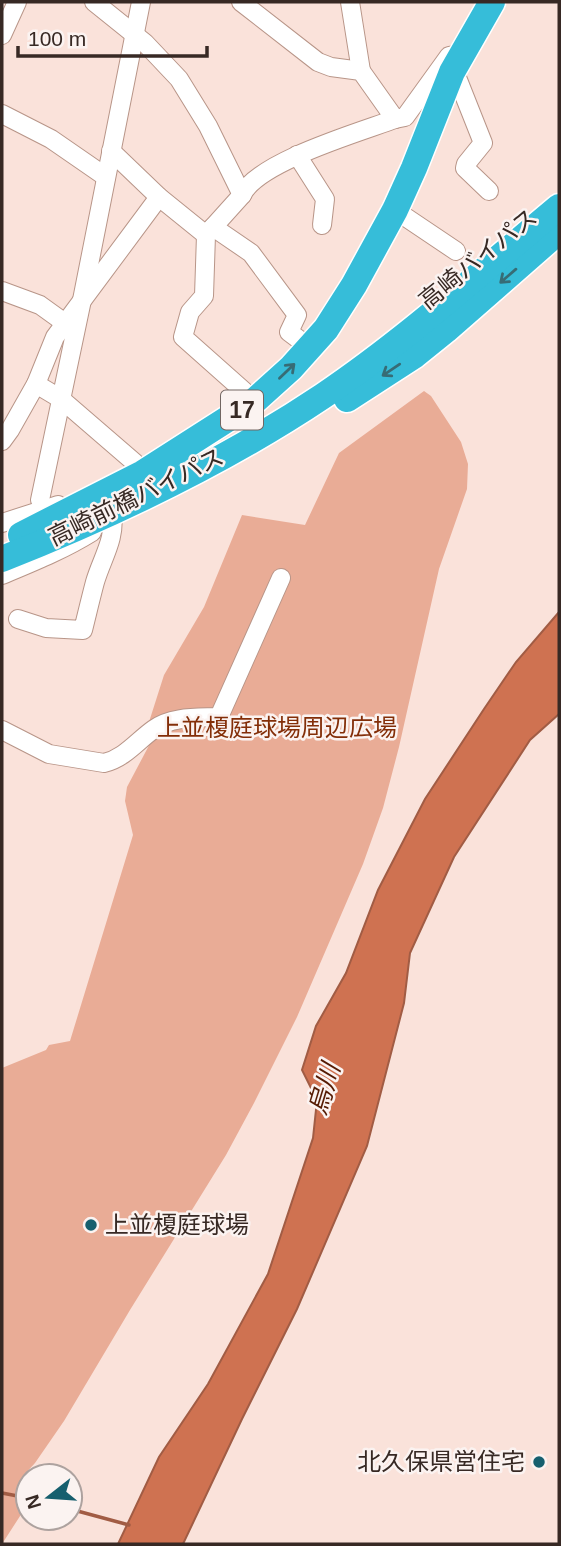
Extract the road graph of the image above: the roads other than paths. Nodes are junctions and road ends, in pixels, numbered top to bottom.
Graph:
1 (17, 2) edge
2 (94, 2) edge
3 (141, 2) edge
4 (241, 2) edge
5 (350, 2) edge
6 (492, 2) edge
7 (134, 33) junction
8 (2, 35) edge
9 (458, 62) junction
10 (361, 71) junction
11 (2, 114) edge
12 (395, 119) junction
13 (111, 151) junction
14 (297, 155) junction
15 (106, 177) junction
16 (489, 191) dead end
17 (559, 193) edge
18 (242, 195) junction
19 (159, 197) junction
20 (559, 207) edge
21 (395, 210) junction
22 (322, 225) dead end
23 (209, 231) junction
24 (559, 231) edge
25 (456, 251) dead end
26 (2, 291) edge
27 (82, 300) junction
28 (65, 323) junction
29 (402, 329) junction
30 (308, 349) junction
31 (36, 384) junction
32 (61, 399) junction
33 (260, 408) junction
34 (2, 441) edge
35 (216, 460) junction
36 (142, 473) junction
37 (40, 500) dead end
38 (112, 513) junction
39 (8, 533) edge
40 (2, 559) edge
41 (2, 575) edge
42 (282, 578) dead end
43 (18, 619) dead end
44 (2, 730) edge

1 - 8 street
2 - 7 street
3 - 7 street
4 - 10 street
5 - 10 street
6 - 9 highway, 17
7 - 13 street
7 - 18 street
9 - 12 street
9 - 16 street
9 - 21 highway, 17
10 - 12 street
11 - 15 street
12 - 14 street
13 - 15 street
13 - 19 street
14 - 18 street
14 - 22 street
15 - 27 street
17 - 29 highway, 高崎バイパス / 17
18 - 23 street
19 - 23 street
19 - 27 street
20 - 29 highway, 高崎バイパス / 17
21 - 25 street
21 - 30 highway, 17
23 - 30 street
23 - 33 street
24 -> 35 highway, 17
26 - 28 street
27 - 28 street
27 - 32 street
28 - 31 street
29 - 33 highway, 高崎前橋バイパス / 17
29 - 35 highway, 高崎前橋バイパス / 17
33 -> 30 highway, 17
31 - 32 street
31 - 34 street
32 - 36 street
32 - 37 street
33 - 36 highway, 17
33 - 39 highway, 高崎前橋バイパス / 17
35 - 38 highway, 高崎前橋バイパス / 17
36 - 39 highway, 17
38 - 40 highway, 高崎前橋バイパス / 17
38 - 41 street
38 - 43 street
42 - 44 street

